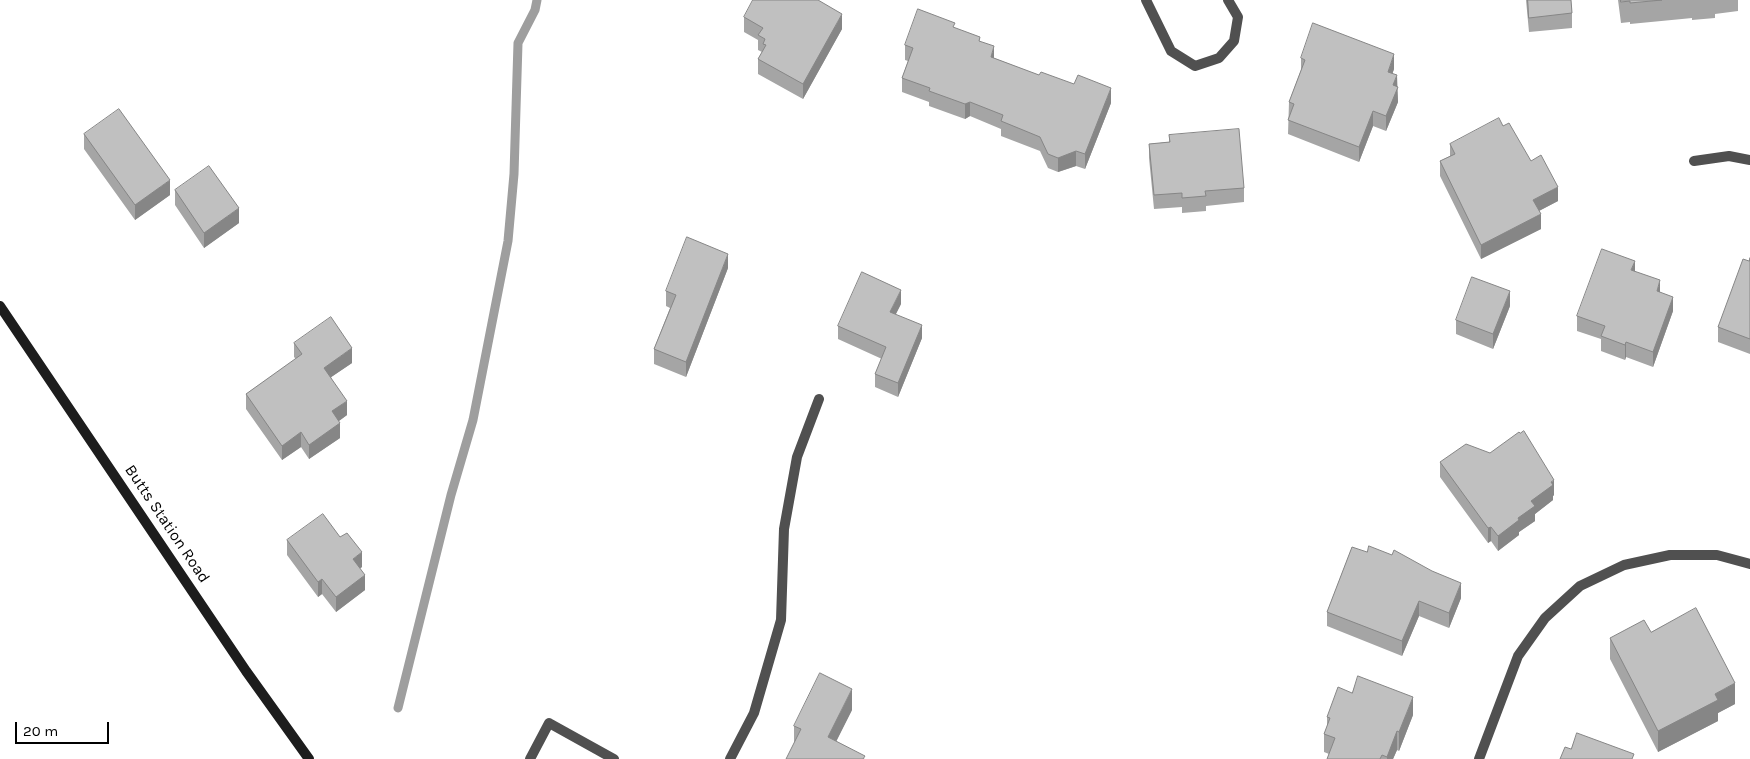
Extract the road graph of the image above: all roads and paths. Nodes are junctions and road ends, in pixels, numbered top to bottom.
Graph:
1 (1146, 0) edge
2 (1228, 0) edge
3 (1750, 160) edge
4 (1694, 161) dead end
5 (0, 306) edge
6 (819, 399) dead end
7 (1750, 564) edge
8 (309, 759) edge
9 (530, 759) edge
10 (614, 759) edge
11 (730, 759) edge
12 (1479, 759) edge

1 - 2 street
3 - 4 street
5 - 8 main road, Butts Station Road
6 - 11 street
7 - 12 street
9 - 10 street

